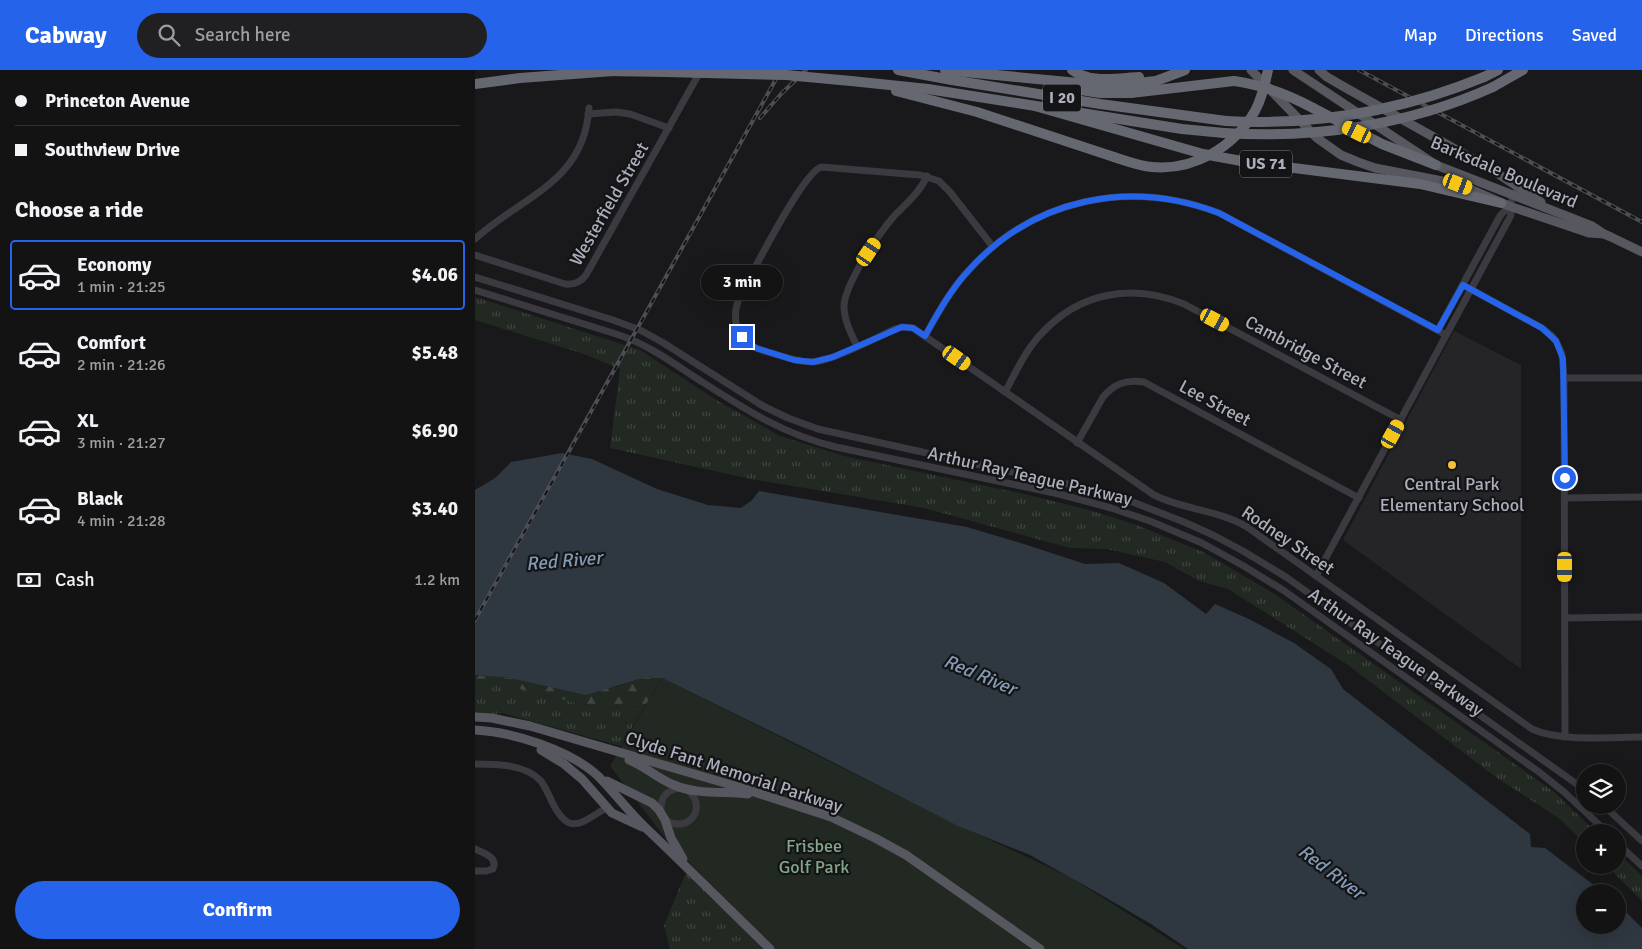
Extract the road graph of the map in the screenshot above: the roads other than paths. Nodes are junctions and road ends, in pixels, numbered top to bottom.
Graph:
1 (579, 70) edge
2 (701, 70) edge
3 (898, 70) edge
4 (945, 70) edge
5 (1072, 70) edge
6 (1251, 70) edge
7 (1268, 70) edge
8 (1293, 70) edge
9 (1319, 70) edge
10 (1498, 70) edge
11 (1523, 70) edge
12 (613, 71) edge
13 (1180, 72) edge
14 (995, 75) junction
15 (856, 81) junction
16 (475, 84) edge
17 (1035, 106) junction
18 (669, 128) junction
19 (1436, 165) junction
20 (927, 176) junction
21 (1519, 187) junction
22 (1514, 196) junction
23 (1505, 205) junction
24 (1570, 218) junction
25 (1604, 234) junction
26 (475, 239) edge
27 (993, 246) junction
28 (1642, 252) edge
29 (475, 255) edge
30 (475, 277) edge
31 (1463, 285) junction
32 (475, 290) edge
33 (1471, 290) junction
34 (1438, 330) junction
35 (1447, 335) junction
36 (925, 336) junction
37 (857, 346) junction
38 (1564, 378) junction
39 (1642, 378) edge
40 (1005, 392) junction
41 (1401, 420) junction
42 (1077, 442) junction
43 (1642, 497) edge
44 (1359, 498) junction
45 (1565, 498) junction
46 (1316, 576) junction
47 (1642, 617) edge
48 (1565, 618) junction
49 (475, 717) edge
50 (475, 730) edge
51 (504, 733) junction
52 (1565, 737) junction
53 (1642, 737) edge
54 (579, 740) junction
55 (475, 764) edge
56 (596, 775) junction
57 (1576, 784) edge
58 (683, 788) junction
59 (790, 803) junction
60 (606, 808) junction
61 (1613, 814) edge
62 (663, 816) junction
63 (1598, 824) edge
64 (650, 832) junction
65 (1642, 841) edge
66 (475, 849) edge
67 (1626, 851) edge
68 (1642, 866) edge
69 (688, 868) junction
70 (475, 871) edge
71 (770, 949) edge
72 (1040, 949) edge

1 - 12 highway, I 20
2 - 18 street, Westerfield Street
3 - 10 highway, I 20, bridge
4 - 14 highway, US 71
5 - 13 highway
6 - 23 main road, Barksdale Boulevard
7 - 15 highway, bridge
8 - 19 main road, Barksdale Boulevard
9 - 21 main road
11 - 17 highway, I 20, bridge
12 - 15 highway, I 20, bridge
12 - 16 highway
13 - 14 highway
14 - 19 highway, US 71, bridge
15 - 17 highway, I 20
17 - 23 highway, US 71
18 - 26 street
18 - 29 street, Westerfield Street
19 - 22 main road, Barksdale Boulevard / US 71
20 - 27 street
20 - 37 street
20 - 37 street, Rodney Street
21 - 22 street
21 - 24 main road
22 - 23 street
22 - 24 main road, Barksdale Boulevard / US 71
23 - 25 main road, Barksdale Boulevard / US 71
23 - 31 street
23 - 33 street
24 - 25 main road, Barksdale Boulevard / US 71
25 - 28 main road, Barksdale Boulevard / US 71
27 - 34 street
27 - 36 street
30 - 57 street, Arthur Ray Teague Parkway
31 - 33 street
31 - 34 street
32 - 63 street, Arthur Ray Teague Parkway
33 - 35 street
33 - 38 street
34 - 35 street
35 - 41 street
36 - 37 street, Rodney Street
36 - 40 street, Rodney Street
38 - 39 street
38 - 45 street
40 - 41 street, Cambridge Street
40 - 42 street, Rodney Street
41 - 44 street
42 - 44 street, Lee Street
42 - 46 street, Rodney Street
43 - 45 street
44 - 46 street
45 - 48 street
46 - 52 street, Rodney Street
47 - 48 street
48 - 52 street
49 - 54 main road, Clyde Fant Memorial Parkway
50 - 51 main road
51 - 56 main road
51 - 60 main road
52 - 53 street, Rodney Street
54 - 58 main road
54 - 59 main road, Clyde Fant Memorial Parkway
55 - 60 street
56 - 62 main road
56 - 64 main road
58 - 59 main road
58 - 62 street
58 - 62 street
59 - 72 main road, Clyde Fant Memorial Parkway
60 - 64 main road
61 - 65 street
62 - 69 main road
64 - 69 main road
66 - 70 street
67 - 68 street
69 - 71 main road

